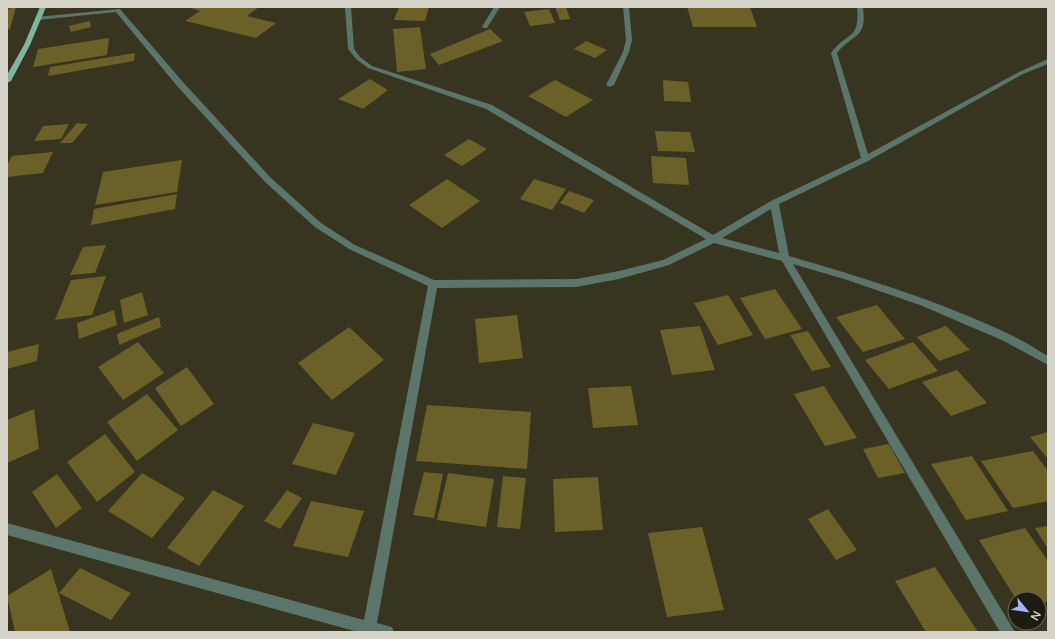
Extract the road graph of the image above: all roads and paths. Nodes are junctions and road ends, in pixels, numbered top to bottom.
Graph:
1 (43, 7) edge
2 (348, 7) edge
3 (497, 7) edge
4 (626, 7) edge
5 (860, 7) edge
6 (117, 9) edge
7 (38, 18) junction
8 (485, 28) dead end
9 (1048, 60) edge
10 (7, 81) edge
11 (610, 85) dead end
12 (865, 159) junction
13 (774, 203) junction
14 (713, 239) junction
15 (785, 258) junction
16 (433, 284) junction
17 (1048, 361) edge
18 (7, 529) edge
19 (368, 630) edge
20 (387, 632) edge
21 (1008, 632) edge

1 - 7 main road
2 - 14 street
3 - 8 street
4 - 11 street
5 - 12 street
6 - 7 street
6 - 16 street
7 - 10 main road
9 - 12 street
12 - 13 street
13 - 14 street
13 - 15 street
14 - 15 street
14 - 16 street
15 - 17 street
15 - 21 street
16 - 19 street
18 - 19 street
19 - 20 street

